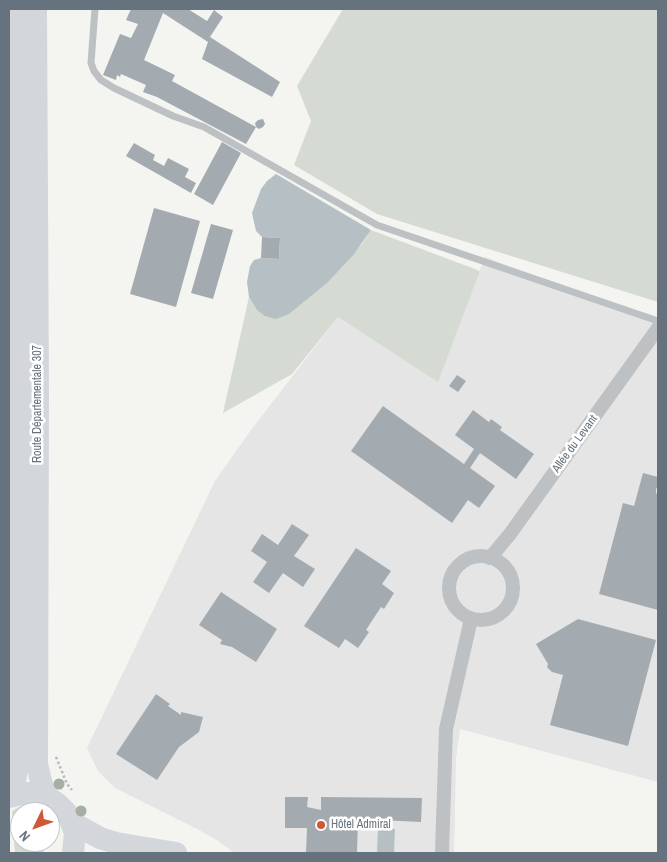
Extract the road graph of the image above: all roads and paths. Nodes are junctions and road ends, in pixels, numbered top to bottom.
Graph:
1 (20, 9) edge
2 (36, 9) edge
3 (95, 9) edge
4 (658, 321) edge
5 (658, 328) edge
6 (490, 558) junction
7 (471, 619) junction
8 (37, 745) junction
9 (9, 790) edge
10 (73, 791) dead end
11 (9, 797) edge
12 (49, 798) junction
13 (72, 822) junction
14 (74, 853) edge
15 (176, 853) edge
16 (442, 853) edge

1 - 9 main road, Route Départementale 307
2 - 8 main road, Route Départementale 307
3 - 4 lane
5 - 6 street, Allée du Levant
6 - 7 street
6 - 7 street
7 - 16 street
8 - 10 path
8 - 12 main road, Route Départementale 307
11 - 12 main road
12 - 13 main road
13 - 14 main road
13 - 15 main road

